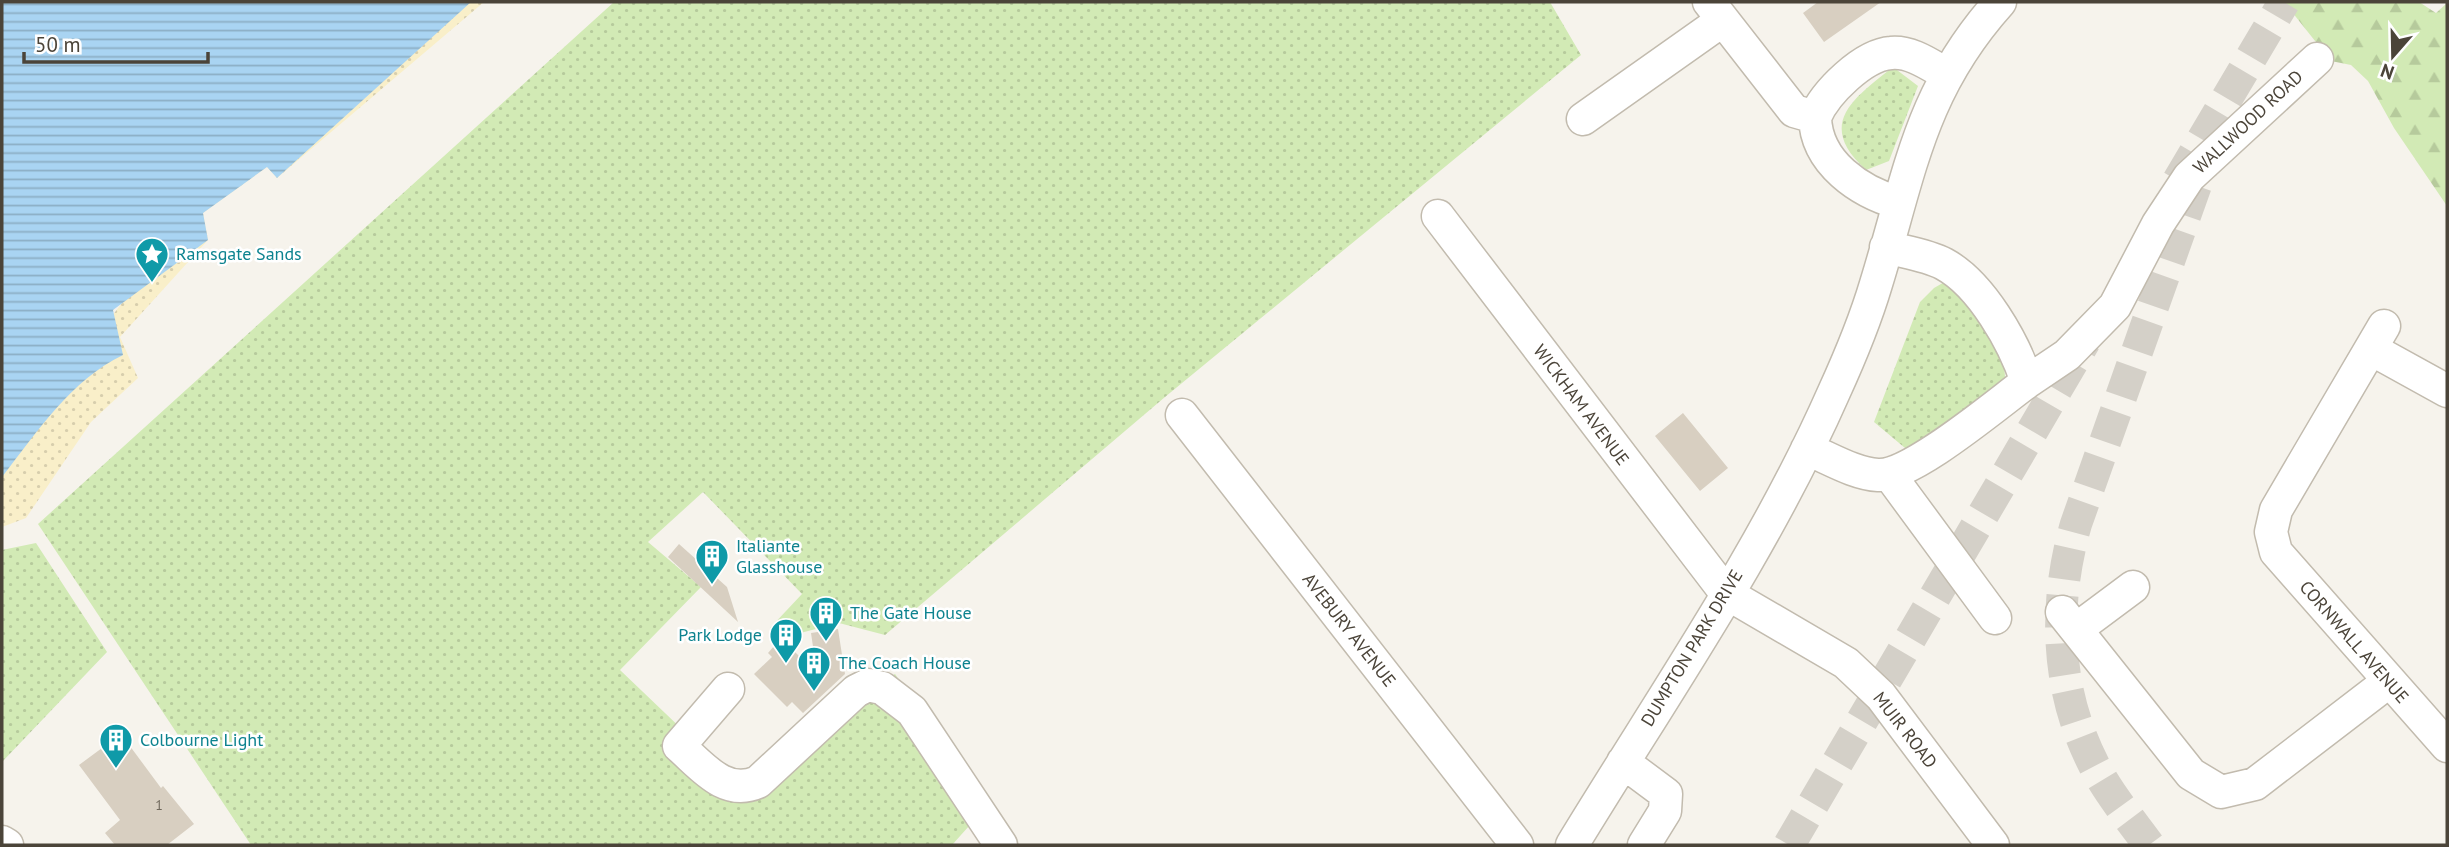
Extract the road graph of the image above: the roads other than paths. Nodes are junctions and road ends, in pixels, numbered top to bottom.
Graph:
1 (2000, 2) edge
2 (1716, 11) edge
3 (2317, 59) dead end
4 (1946, 74) junction
5 (1815, 117) junction
6 (1583, 118) dead end
7 (1899, 203) junction
8 (1438, 216) dead end
9 (1886, 247) junction
10 (2027, 382) junction
11 (2447, 391) edge
12 (1182, 415) dead end
13 (1807, 449) junction
14 (1889, 474) junction
15 (2133, 587) dead end
16 (1726, 593) junction
17 (1995, 618) dead end
18 (2388, 682) junction
19 (729, 689) dead end
20 (2447, 746) edge
21 (1623, 762) junction
22 (2, 842) edge
23 (7, 845) edge
24 (1001, 845) edge
25 (1517, 845) edge
26 (1572, 845) edge
27 (1644, 845) edge
28 (1993, 845) edge

1 - 4 street, DUMPTON PARK DRIVE
2 - 5 street
2 - 6 street
3 - 10 street, WALLWOOD ROAD
4 - 5 street
4 - 7 street, DUMPTON PARK DRIVE
5 - 7 street
7 - 9 street, DUMPTON PARK DRIVE
8 - 16 street, WICKHAM AVENUE
9 - 10 street
9 - 13 street, DUMPTON PARK DRIVE
10 - 14 street
11 - 18 street, CORNWALL AVENUE
12 - 25 street, AVEBURY AVENUE
13 - 14 street
13 - 16 street, DUMPTON PARK DRIVE
14 - 17 street
15 - 18 street
16 - 21 street, DUMPTON PARK DRIVE
16 - 28 street, MUIR ROAD
18 - 20 street, CORNWALL AVENUE
19 - 24 street
21 - 26 street, DUMPTON PARK DRIVE
21 - 27 street
22 - 23 street

